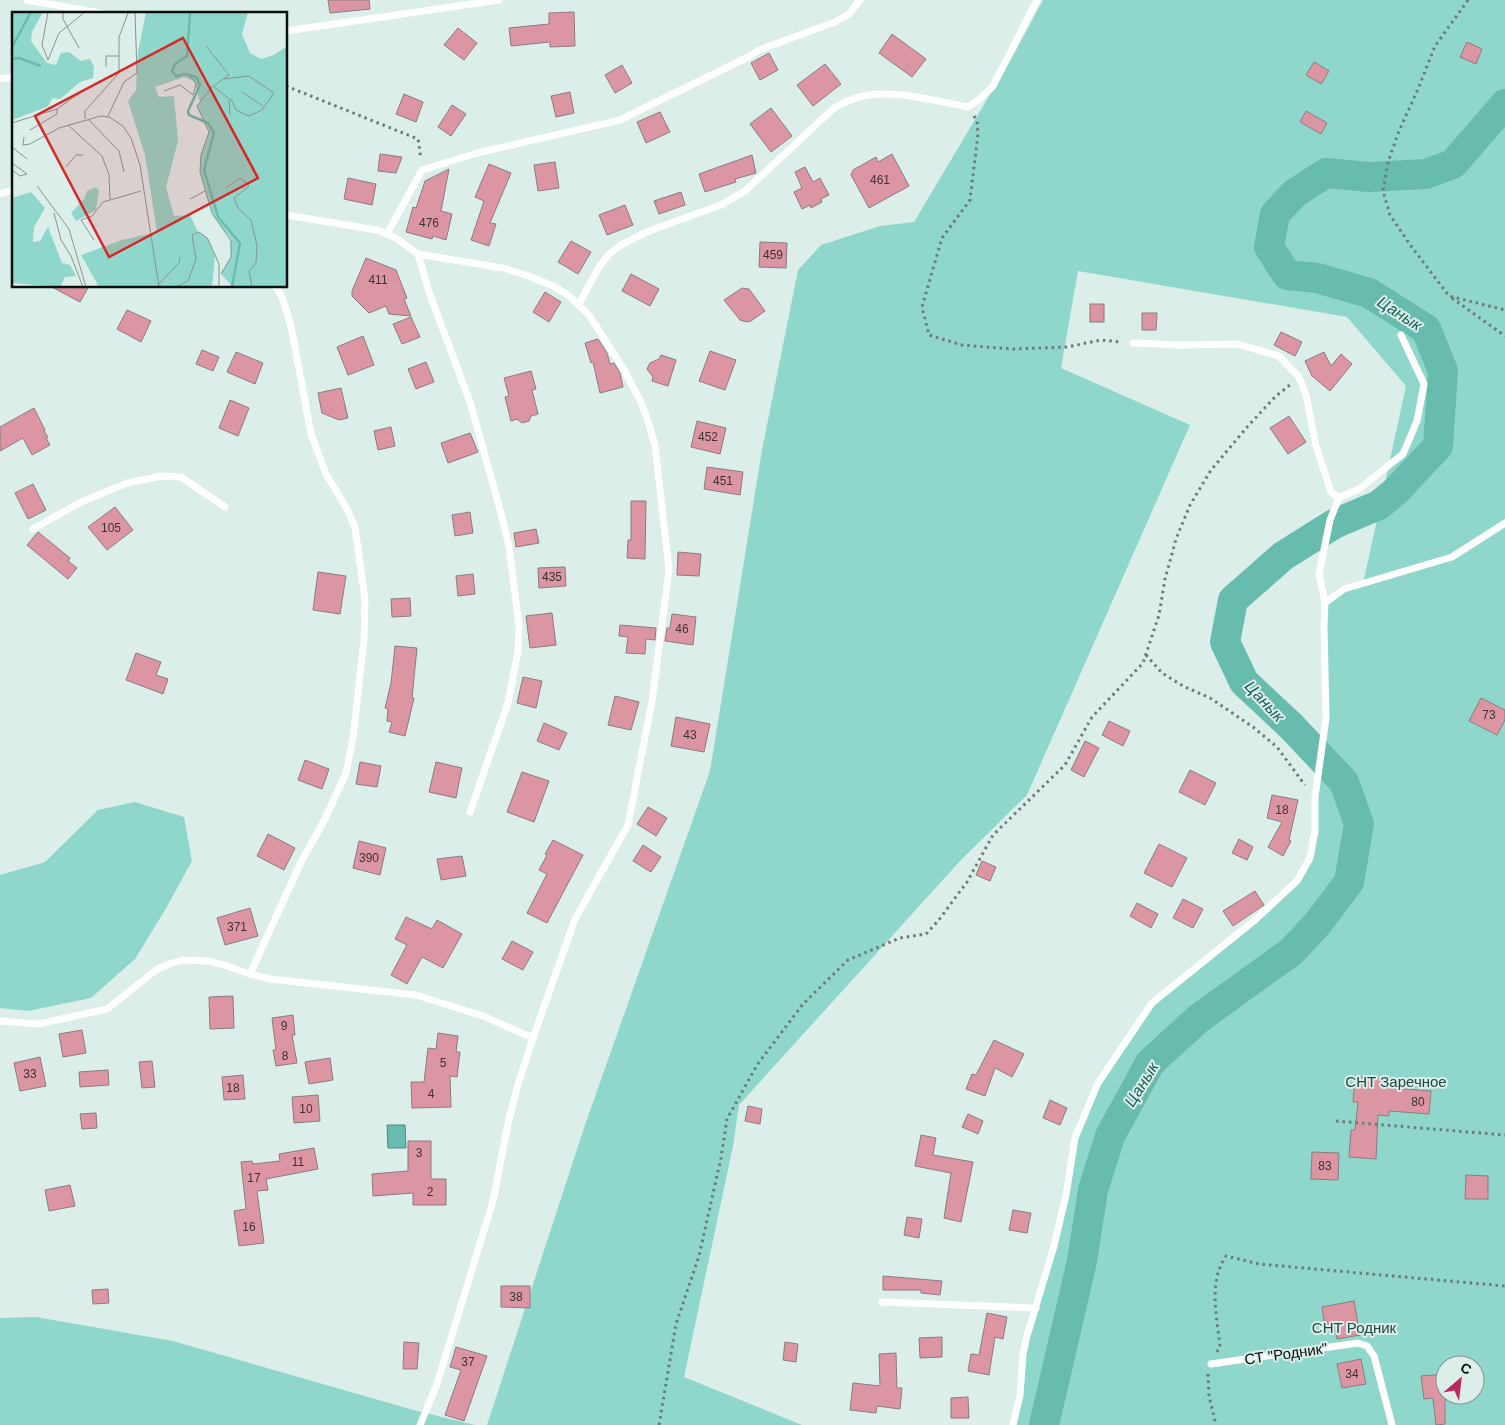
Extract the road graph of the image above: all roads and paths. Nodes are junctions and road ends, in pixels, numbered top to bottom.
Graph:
1 (28, 0) edge
2 (499, 0) edge
3 (860, 0) edge
4 (1037, 0) edge
5 (1468, 0) edge
6 (95, 12) edge
7 (288, 31) edge
8 (288, 87) edge
9 (968, 106) junction
10 (422, 170) junction
11 (288, 214) edge
12 (387, 234) junction
13 (418, 254) junction
14 (276, 288) edge
15 (1449, 296) junction
16 (579, 304) junction
17 (1505, 310) edge
18 (1401, 335) dead end
19 (1505, 336) edge
20 (1133, 343) joint
21 (1299, 377) junction
22 (1339, 498) junction
23 (225, 507) dead end
24 (1505, 523) edge
25 (33, 529) dead end
26 (1325, 603) junction
27 (1146, 654) junction
28 (1315, 797) junction
29 (470, 812) dead end
30 (250, 974) junction
31 (0, 1021) edge
32 (533, 1038) junction
33 (1336, 1121) dead end
34 (1505, 1135) edge
35 (1505, 1286) edge
36 (882, 1302) dead end
37 (1036, 1308) junction
38 (1211, 1364) junction
39 (420, 1425) edge
40 (659, 1425) edge
41 (1012, 1425) edge
42 (1216, 1425) edge
43 (1392, 1425) edge

1 - 6 lane
2 - 7 lane
3 - 10 lane
4 - 9 lane
5 - 15 path
8 - 10 path
9 - 16 lane
9 - 20 path
10 - 12 lane
11 - 12 lane
12 - 13 lane
13 - 16 lane
13 - 29 lane
14 - 30 lane
15 - 17 path
15 - 19 path
16 - 32 lane
18 - 22 lane
20 - 21 lane
21 - 22 lane
21 - 27 path
22 - 26 lane
23 - 25 lane
24 - 26 lane
26 - 28 lane
27 - 28 path
27 - 40 path
28 - 37 lane
30 - 31 lane
30 - 32 lane
32 - 39 lane
33 - 34 path
35 - 38 path
36 - 37 lane
37 - 41 lane
38 - 42 path
38 - 43 lane, СТ "Родник"

